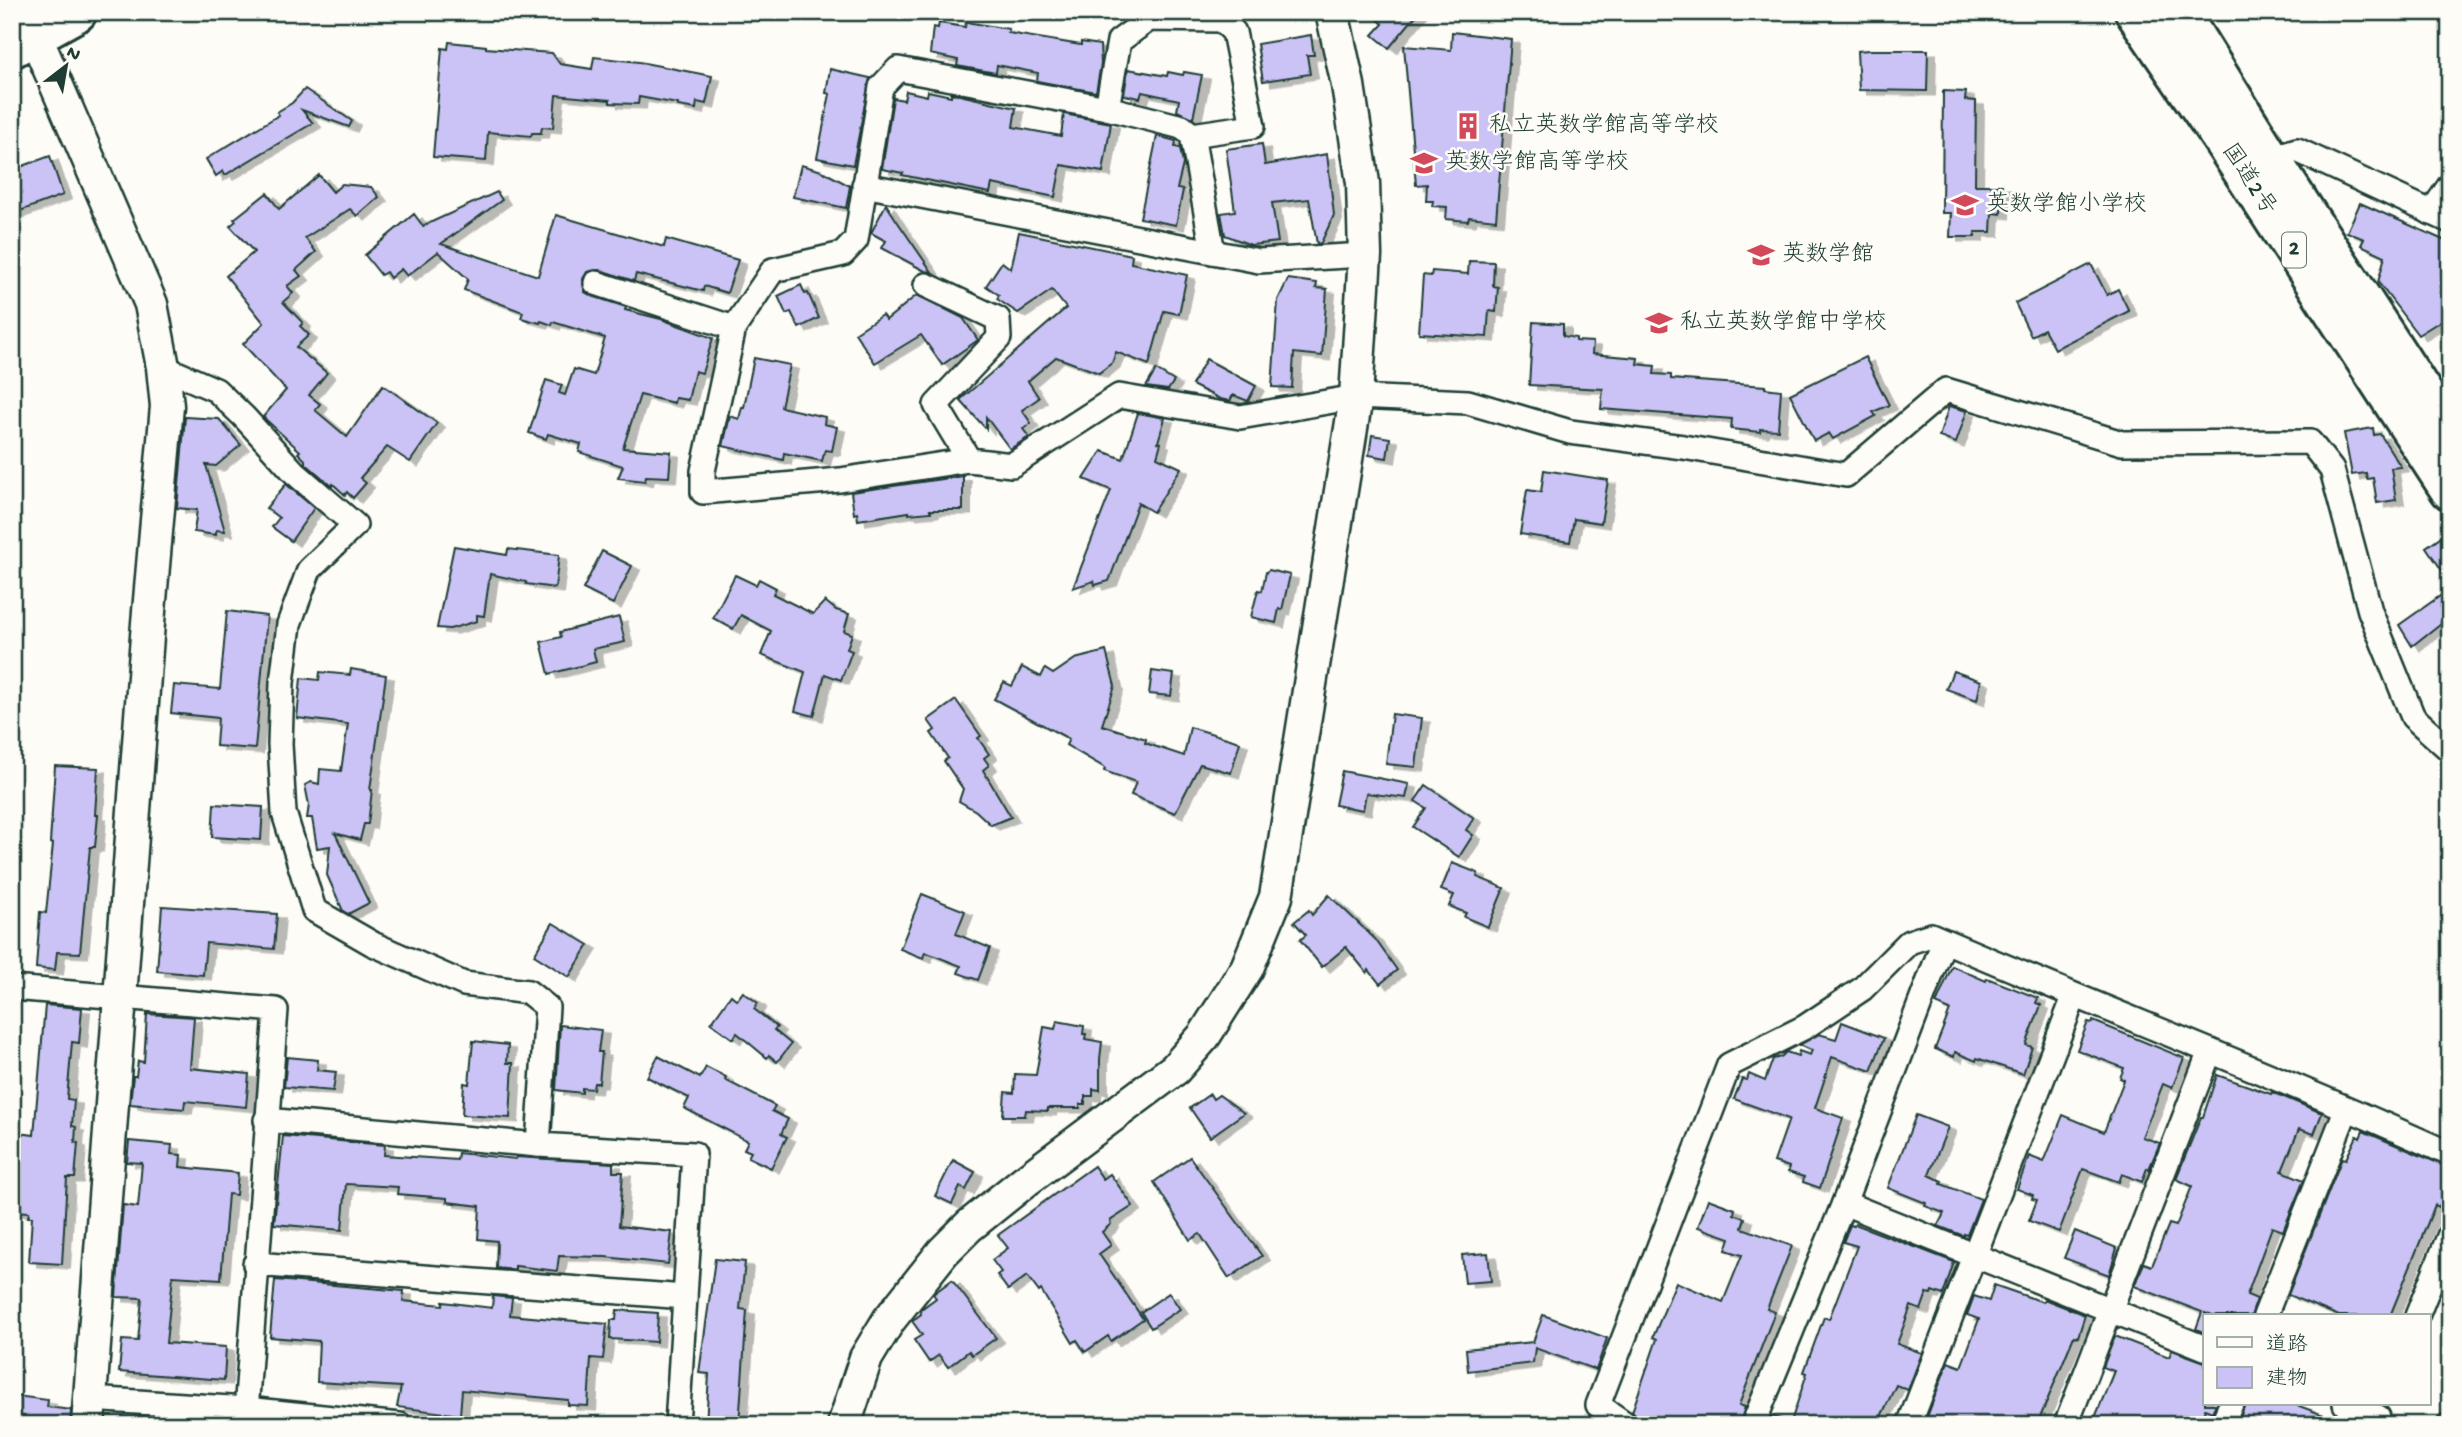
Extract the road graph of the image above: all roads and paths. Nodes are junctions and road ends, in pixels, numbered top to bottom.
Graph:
1 (77, 12) edge
2 (1332, 12) edge
3 (2134, 12) edge
4 (2179, 12) edge
5 (24, 32) edge
6 (1107, 108) junction
7 (1192, 135) junction
8 (2270, 158) junction
9 (864, 185) junction
10 (2450, 185) edge
11 (2440, 217) edge
12 (1213, 252) junction
13 (1364, 255) junction
14 (596, 283) dead end
15 (926, 285) dead end
16 (734, 328) junction
17 (163, 366) junction
18 (1356, 397) junction
19 (2450, 435) edge
20 (969, 460) junction
21 (2450, 491) edge
22 (2450, 750) edge
23 (1944, 941) junction
24 (12, 988) edge
25 (121, 997) junction
26 (2074, 997) junction
27 (2210, 1051) junction
28 (2346, 1110) junction
29 (267, 1120) junction
30 (538, 1145) junction
31 (2450, 1154) edge
32 (1844, 1203) junction
33 (2450, 1234) edge
34 (1975, 1254) junction
35 (256, 1264) junction
36 (685, 1297) junction
37 (2110, 1309) junction
38 (2266, 1314) edge
39 (2418, 1314) edge
40 (2203, 1347) edge
41 (2230, 1406) edge
42 (2351, 1406) edge
43 (89, 1412) edge
44 (2379, 1415) edge
45 (246, 1417) edge
46 (400, 1425) edge
47 (677, 1425) edge
48 (844, 1425) edge
49 (1627, 1425) edge
50 (1754, 1425) edge
51 (1909, 1425) edge
52 (2066, 1425) edge
53 (2222, 1425) edge

1 - 5 highway
2 - 13 street
3 - 21 highway, 国道2号 / 2
4 - 8 highway, 国道2号 / 2
5 - 17 street
6 - 7 street
6 - 7 street
6 - 9 street
7 - 12 street
8 - 11 street
8 - 19 highway, 国道2号 / 2
9 - 12 street
9 - 16 street
10 - 11 street
12 - 13 street
13 - 18 street
14 - 16 street
15 - 20 street
16 - 20 street
17 - 25 street
17 - 30 street
18 - 20 street
18 - 22 street
18 - 48 street
23 - 26 street
23 - 32 street
23 - 49 street
24 - 25 street
25 - 29 street
25 - 43 street
26 - 27 street
26 - 34 street
27 - 28 street
27 - 37 street
28 - 31 street
28 - 38 street
29 - 30 street
29 - 35 street
30 - 36 street
32 - 34 street
32 - 50 street
33 - 39 street
34 - 37 street
34 - 51 street
35 - 36 street
35 - 45 street
36 - 47 street
37 - 40 street
37 - 52 street
41 - 53 street
42 - 44 street
43 - 45 street
45 - 46 street

